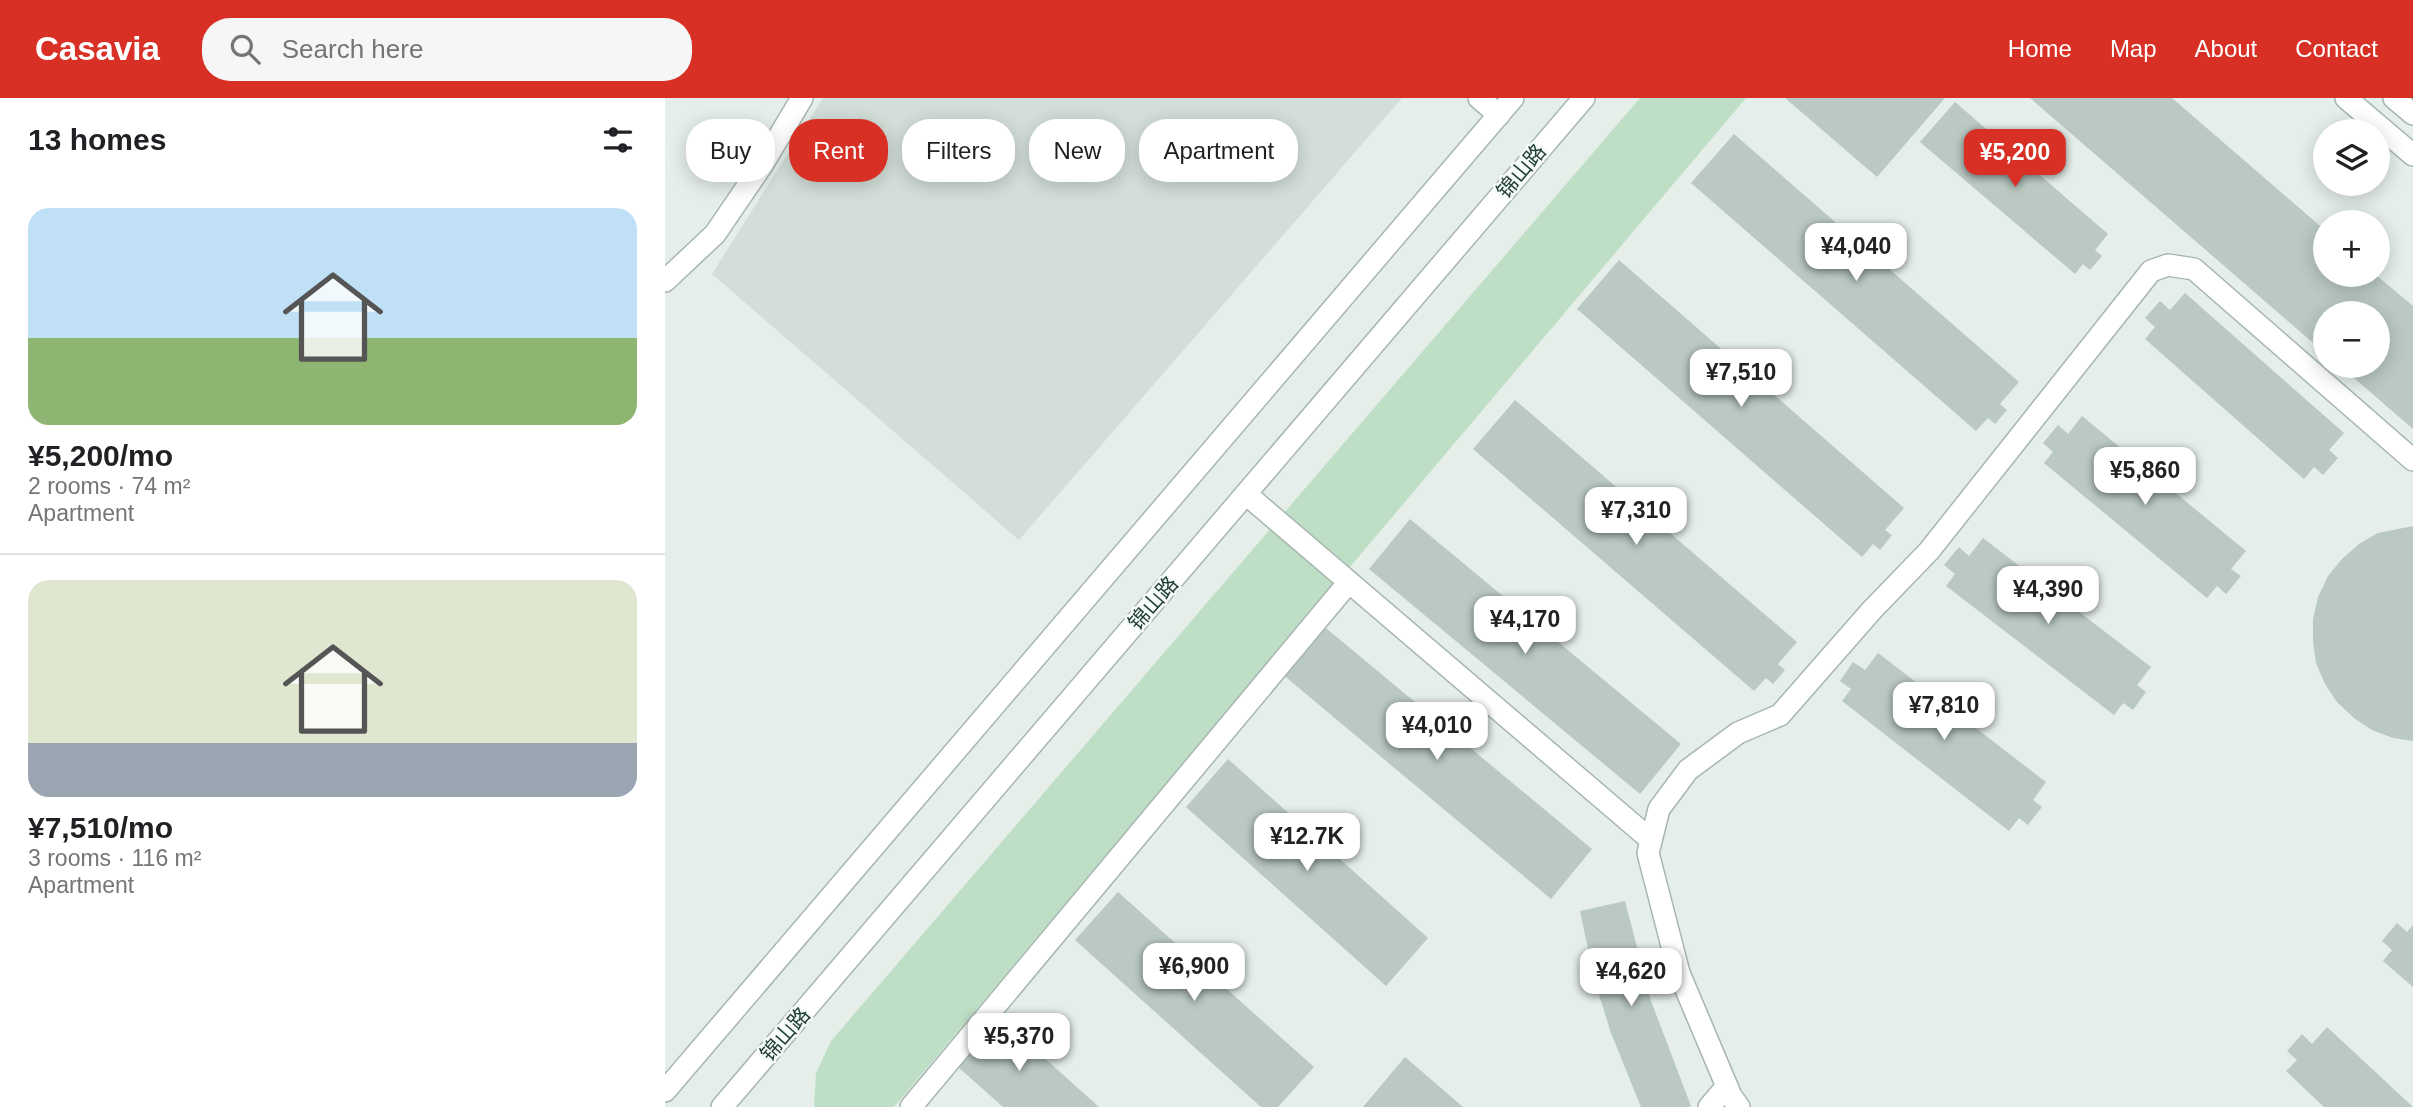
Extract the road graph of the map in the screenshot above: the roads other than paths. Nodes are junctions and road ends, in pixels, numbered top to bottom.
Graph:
1 (802, 98) edge
2 (1479, 98) edge
3 (1513, 98) edge
4 (1584, 98) edge
5 (2346, 98) edge
6 (2394, 98) edge
7 (2413, 114) edge
8 (1499, 115) junction
9 (2413, 155) edge
10 (665, 281) edge
11 (2413, 460) edge
12 (1246, 494) junction
13 (1349, 582) junction
14 (1651, 840) junction
15 (1727, 1086) junction
16 (665, 1091) edge
17 (722, 1107) edge
18 (911, 1107) edge
19 (1709, 1107) edge
20 (1739, 1107) edge

1 - 10 street
2 - 8 street
3 - 8 street
4 - 12 street, 锦山路
5 - 9 street
6 - 7 street
8 - 16 street
11 - 14 street
12 - 13 street
12 - 17 street, 锦山路
13 - 14 street
13 - 18 street
14 - 15 street
15 - 19 street
15 - 20 street

